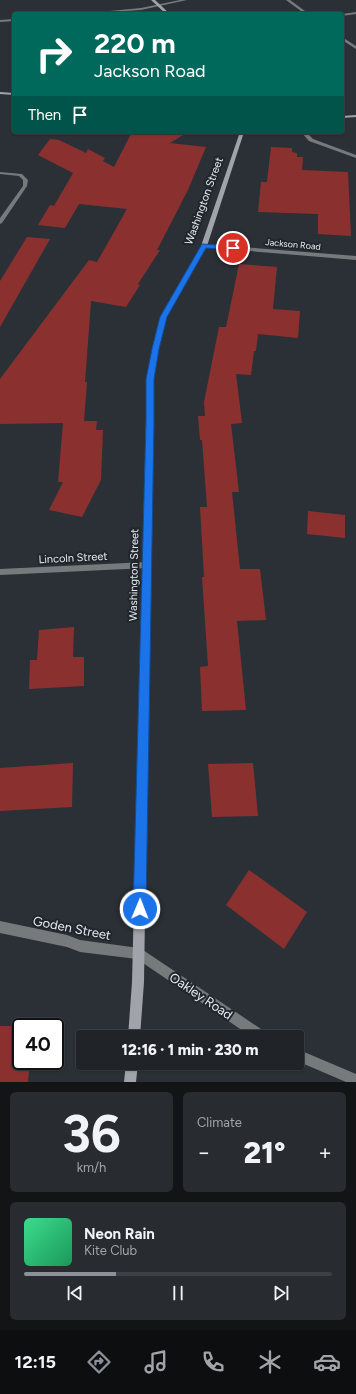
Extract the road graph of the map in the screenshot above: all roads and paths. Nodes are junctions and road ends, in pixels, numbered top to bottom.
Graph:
1 (153, 0) edge
2 (185, 0) edge
3 (288, 0) edge
4 (158, 5) junction
5 (105, 12) edge
6 (166, 12) edge
7 (304, 12) edge
8 (356, 13) edge
9 (344, 15) edge
10 (12, 20) edge
11 (0, 21) edge
12 (344, 39) edge
13 (356, 48) edge
14 (0, 93) edge
15 (12, 94) edge
16 (356, 116) edge
17 (344, 117) edge
18 (241, 134) edge
19 (305, 134) edge
20 (356, 157) edge
21 (0, 173) edge
22 (0, 222) edge
23 (204, 246) junction
24 (356, 258) edge
25 (146, 566) junction
26 (0, 572) edge
27 (0, 927) edge
28 (139, 954) junction
29 (134, 1030) edge
30 (253, 1030) edge
31 (304, 1058) edge
32 (131, 1070) edge
33 (356, 1080) edge
34 (130, 1082) edge

1 - 4 street
2 - 4 street
3 - 7 street
4 - 5 street
4 - 6 street
8 - 9 street
10 - 11 street
12 - 13 street
14 - 15 street
16 - 17 street
18 - 23 street, Washington Street
19 - 20 street
21 - 22 street
23 - 24 street, Jackson Road
23 - 25 street, Washington Street
25 - 26 street, Lincoln Street
25 - 28 street, Washington Street
27 - 28 street, Goden Street
28 - 29 street, Washington Street
28 - 30 street, Oakley Road
31 - 33 street
32 - 34 street

